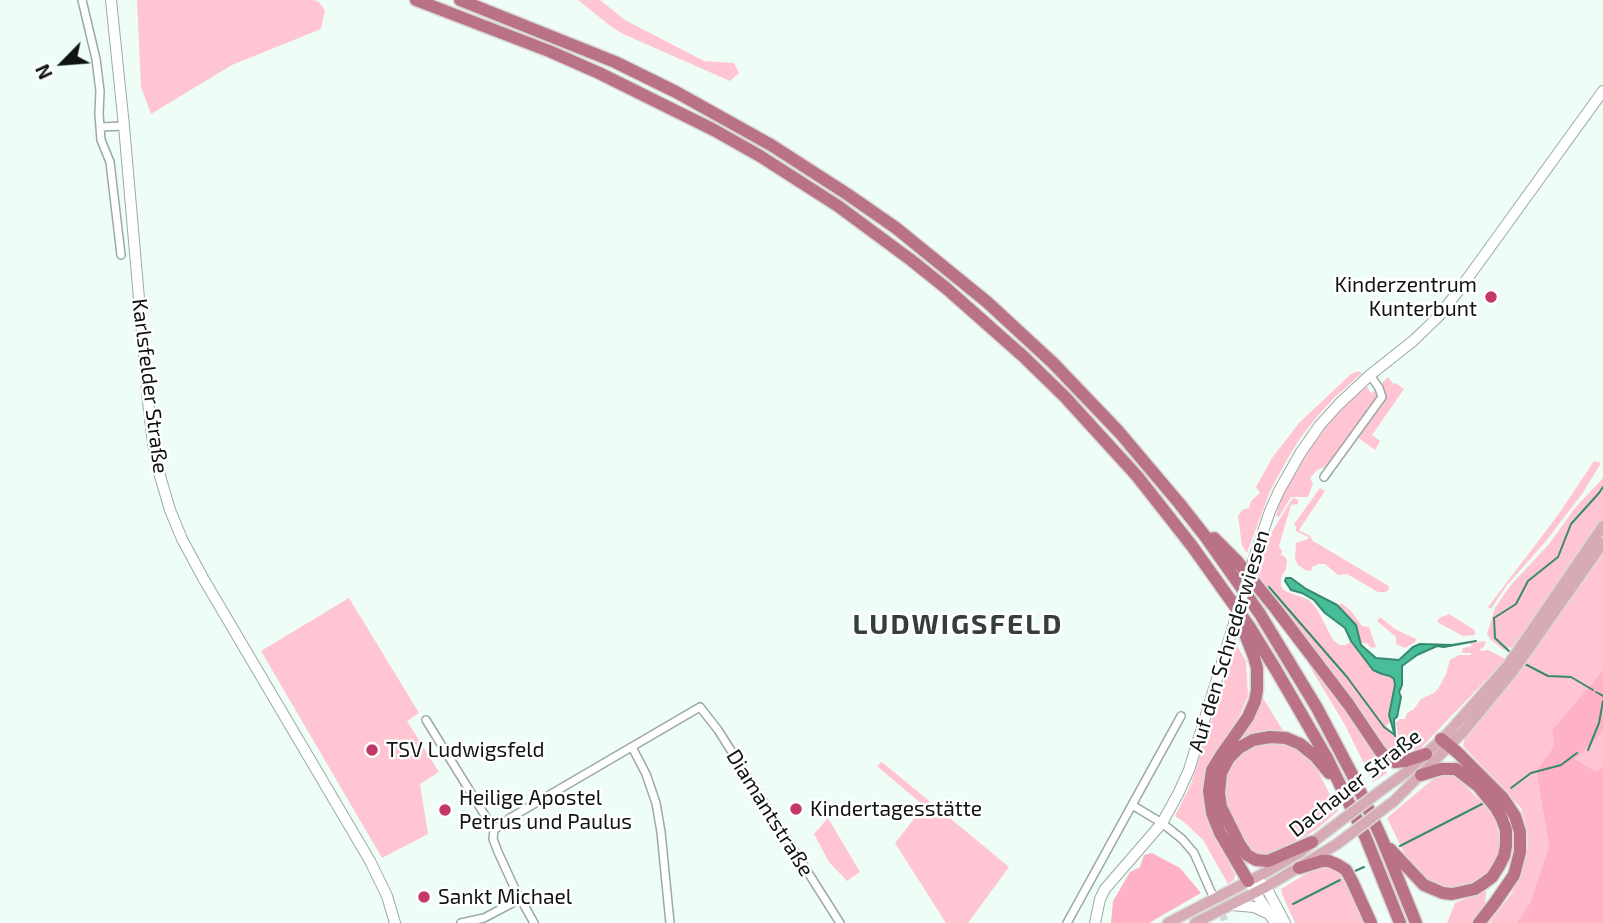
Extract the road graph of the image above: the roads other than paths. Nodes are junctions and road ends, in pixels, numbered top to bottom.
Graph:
1 (82, 0) edge
2 (111, 0) edge
3 (416, 0) edge
4 (460, 0) edge
5 (1603, 91) edge
6 (124, 126) junction
7 (100, 127) junction
8 (121, 255) dead end
9 (1370, 375) junction
10 (1324, 477) dead end
11 (1179, 503) junction
12 (1603, 526) edge
13 (1603, 543) edge
14 (1229, 597) junction
15 (1520, 654) junction
16 (1181, 716) dead end
17 (426, 720) dead end
18 (1445, 743) junction
19 (632, 747) junction
20 (1426, 754) junction
21 (1421, 775) junction
22 (1340, 786) junction
23 (1132, 805) junction
24 (1162, 823) junction
25 (494, 830) junction
26 (1382, 839) junction
27 (1312, 842) junction
28 (1299, 868) junction
29 (1251, 884) junction
30 (1266, 887) junction
31 (1212, 894) tunnel mouth
32 (520, 900) junction
33 (1231, 905) junction
34 (1097, 919) edge
35 (1273, 919) edge
36 (395, 923) edge
37 (461, 923) edge
38 (534, 923) edge
39 (670, 923) edge
40 (840, 923) edge
41 (1067, 923) edge
42 (1168, 923) edge
43 (1195, 923) edge
44 (1284, 923) edge
45 (1371, 923) edge
46 (1400, 923) edge
47 (1416, 923) edge
48 (1479, 923) edge

1 - 7 street
2 - 6 street, Karlsfelder Straße
3 - 14 highway
4 - 11 highway
5 - 9 street, Auf den Schrederwiesen
6 - 7 street
6 - 36 street, Karlsfelder Straße
7 - 8 street
9 - 10 street
9 - 24 street, Auf den Schrederwiesen, bridge
11 - 20 highway
11 - 26 highway
12 - 15 main road, Dachauer Straße
13 - 15 main road, Dachauer Straße
14 - 22 highway
14 - 29 highway
15 - 18 main road, Dachauer Straße
16 - 23 street
17 - 25 street
18 - 20 main road, Dachauer Straße
18 - 21 main road, Dachauer Straße
18 - 48 highway
19 - 25 street
19 - 39 street
19 - 40 street, Diamantstraße
20 - 27 main road, Dachauer Straße, bridge
21 - 26 highway
21 - 28 main road, Dachauer Straße, bridge
22 - 27 highway
22 - 46 highway
23 - 24 street
23 - 41 street
24 - 31 street
24 - 34 street, Auf den Schrederwiesen
25 - 32 street
26 - 47 highway
27 - 29 main road, Dachauer Straße
28 - 30 main road, Dachauer Straße
28 - 45 highway
29 - 30 main road, Dachauer Straße
29 - 33 main road, Dachauer Straße
29 - 35 street
29 - 42 main road, Dachauer Straße
30 - 44 street
32 - 37 street
32 - 38 street
33 - 35 street
33 - 43 main road, Dachauer Straße

